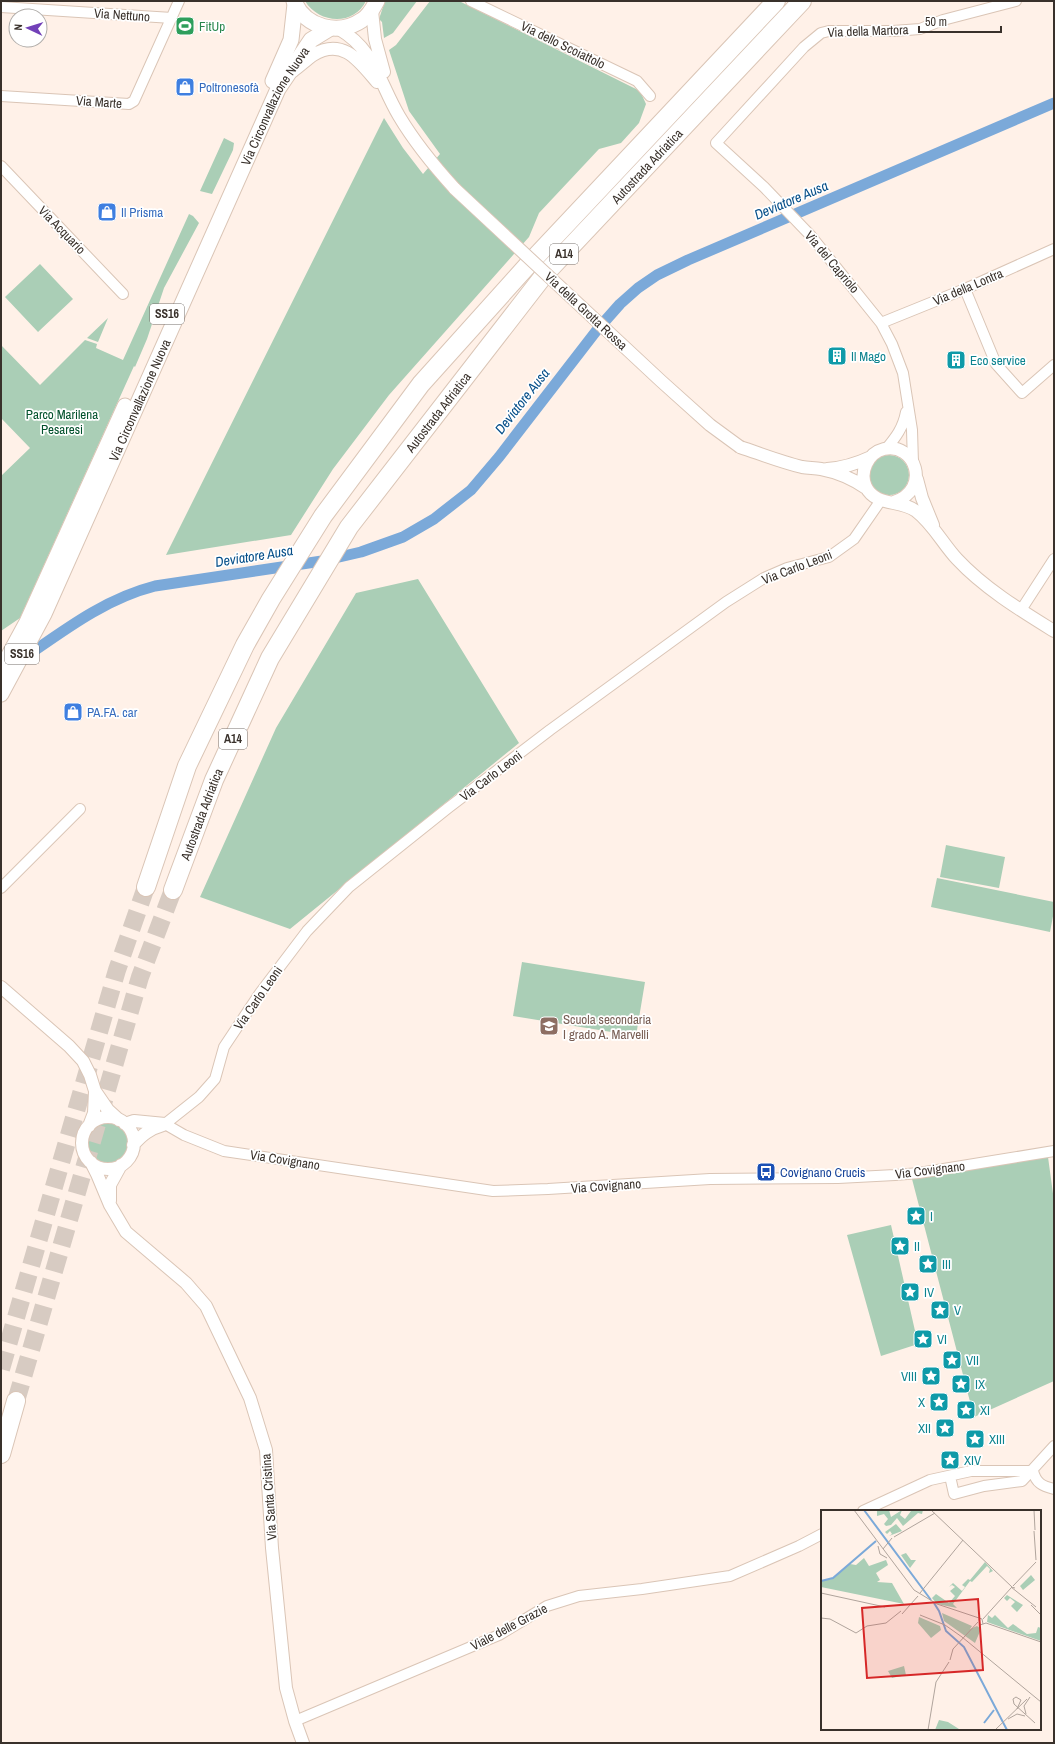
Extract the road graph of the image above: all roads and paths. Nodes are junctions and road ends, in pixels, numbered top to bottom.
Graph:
1 (179, 1) edge
2 (471, 1) edge
3 (776, 1) edge
4 (802, 1) edge
5 (1016, 1) edge
6 (295, 2) edge
7 (488, 4) edge
8 (374, 6) edge
9 (1, 7) edge
10 (172, 18) junction
11 (334, 29) junction
12 (286, 76) junction
13 (1, 96) edge
14 (650, 96) dead end
15 (390, 98) junction
16 (716, 144) joint
17 (1, 166) edge
18 (1054, 249) edge
19 (965, 289) junction
20 (123, 294) dead end
21 (881, 323) junction
22 (1054, 365) edge
23 (908, 406) junction
24 (886, 449) junction
25 (871, 457) junction
26 (914, 463) junction
27 (822, 470) junction
28 (917, 479) junction
29 (866, 488) junction
30 (881, 500) junction
31 (894, 502) junction
32 (936, 532) junction
33 (1054, 560) edge
34 (1021, 610) junction
35 (1054, 631) edge
36 (1, 670) edge
37 (1, 694) edge
38 (80, 809) dead end
39 (146, 887) tunnel mouth
40 (1, 888) edge
41 (173, 890) tunnel mouth
42 (1, 987) edge
43 (95, 1091) junction
44 (122, 1122) junction
45 (166, 1124) junction
46 (88, 1126) junction
47 (134, 1145) junction
48 (1054, 1151) edge
49 (91, 1162) junction
50 (121, 1165) junction
51 (110, 1205) junction
52 (16, 1401) tunnel mouth
53 (1054, 1446) edge
54 (1, 1454) edge
55 (1033, 1471) junction
56 (950, 1476) junction
57 (1054, 1489) edge
58 (865, 1510) edge
59 (821, 1535) edge
60 (295, 1721) junction
61 (303, 1743) edge

1 - 10 street, Via Marte
2 - 7 street, Via dello Scoiattolo
3 - 39 highway, Autostrada Adriatica / A14
4 - 41 highway, Autostrada Adriatica / A14
5 - 16 street, Via della Martora
6 - 11 main road, Via Circonvallazione Nuova / SS16
6 - 36 main road, Via Circonvallazione Nuova / SS16
7 - 14 street, Via dello Scoiattolo
8 - 11 main road, Via Circonvallazione Nuova / SS16
8 - 15 street, Via della Grotta Rossa
9 - 10 street, Via Nettuno
10 - 13 street, Via Marte
11 - 12 main road, Via Circonvallazione Nuova / SS16
11 - 15 street, Via della Grotta Rossa
12 - 15 street
12 - 37 main road, Via Circonvallazione Nuova / SS16
15 - 27 street, Via della Grotta Rossa, bridge
16 - 21 street, Via del Capriolo
17 - 20 street, Via Acquario
18 - 19 street, Via della Lontra
19 - 21 street, Via della Lontra
19 - 22 street
21 - 23 street, Via del Capriolo
23 - 24 street, Via del Capriolo
23 - 26 street, Via del Capriolo
24 - 25 street
24 - 26 street
25 - 27 street, Via della Grotta Rossa
25 - 29 street
26 - 28 street
27 - 29 street, Via della Grotta Rossa
28 - 31 street
28 - 32 street
29 - 30 street
30 - 31 street
30 - 45 street, Via Carlo Leoni
31 - 32 street
32 - 34 street
33 - 34 street
34 - 35 street
38 - 40 street
42 - 43 street
43 - 44 street
43 - 46 street
44 - 45 street
44 - 46 street
44 - 47 street
45 - 47 street
45 - 48 street, Via Covignano
46 - 49 street
47 - 50 street
49 - 50 street
49 - 51 street, Via Santa Cristina
50 - 51 street
51 - 60 street, Via Santa Cristina
52 - 54 highway
53 - 55 street
55 - 56 street
55 - 56 street
55 - 57 street
56 - 58 street
59 - 60 street, Viale delle Grazie
60 - 61 street, Via Santa Cristina

